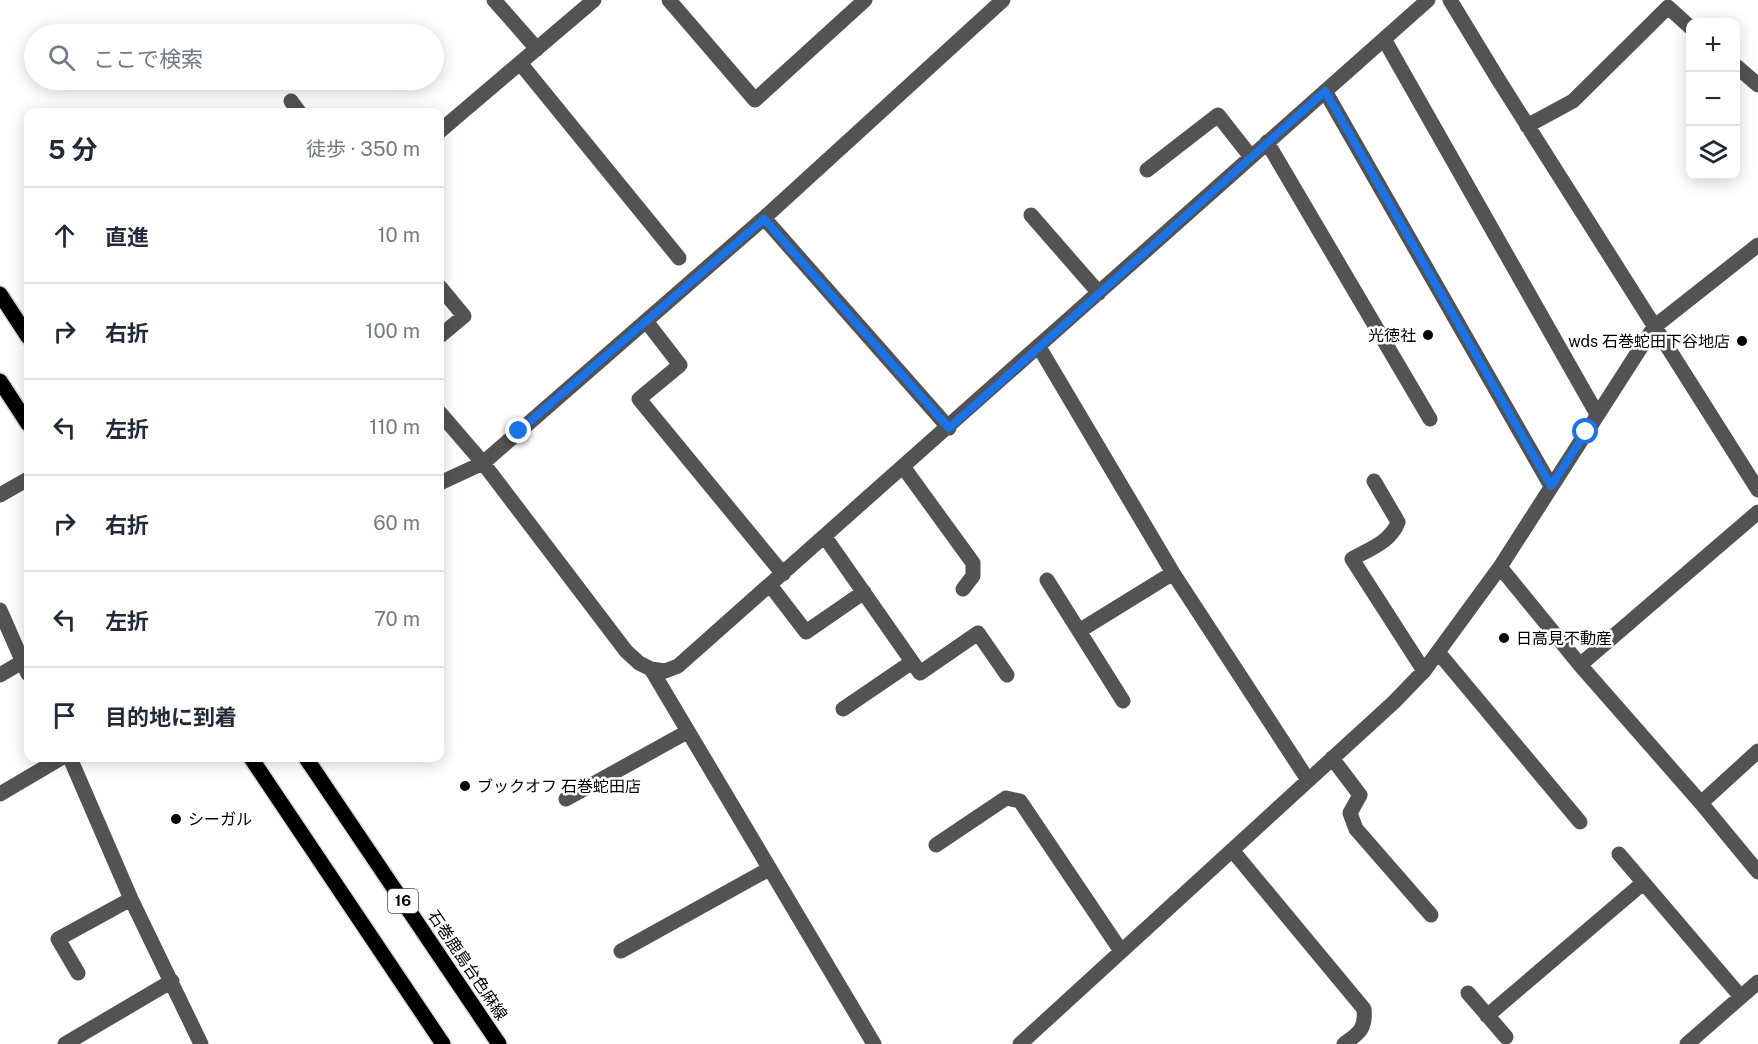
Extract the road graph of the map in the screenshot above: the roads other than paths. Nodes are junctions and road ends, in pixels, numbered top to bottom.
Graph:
1 (494, 0) edge
2 (594, 0) edge
3 (669, 0) edge
4 (865, 0) edge
5 (1003, 0) edge
6 (1428, 0) edge
7 (1450, 0) edge
8 (1686, 23) edge
9 (1384, 39) junction
10 (537, 49) junction
11 (520, 63) junction
12 (1740, 69) edge
13 (1758, 85) edge
14 (1325, 91) junction
15 (1527, 126) junction
16 (444, 128) edge
17 (1267, 142) junction
18 (1251, 157) junction
19 (1147, 170) dead end
20 (1031, 215) dead end
21 (764, 219) junction
22 (1758, 245) edge
23 (679, 258) dead end
24 (444, 292) edge
25 (1099, 293) junction
26 (0, 294) edge
27 (646, 321) junction
28 (1653, 327) junction
29 (24, 331) edge
30 (444, 333) edge
31 (1039, 346) junction
32 (0, 381) edge
33 (1597, 414) junction
34 (24, 418) edge
35 (444, 418) edge
36 (1430, 419) dead end
37 (949, 428) junction
38 (483, 463) junction
39 (904, 468) junction
40 (24, 481) edge
41 (444, 481) edge
42 (1374, 481) dead end
43 (1551, 486) junction
44 (1758, 490) edge
45 (0, 495) edge
46 (1758, 512) edge
47 (825, 537) junction
48 (1500, 567) junction
49 (1173, 573) junction
50 (783, 574) junction
51 (1047, 580) dead end
52 (771, 585) junction
53 (963, 589) dead end
54 (864, 592) junction
55 (0, 610) edge
56 (1079, 631) junction
57 (1438, 652) junction
58 (912, 662) junction
59 (1580, 665) junction
60 (24, 666) edge
61 (24, 668) edge
62 (651, 669) junction
63 (1424, 671) junction
64 (0, 675) edge
65 (1006, 675) dead end
66 (1123, 701) dead end
67 (843, 709) dead end
68 (687, 732) junction
69 (1758, 751) edge
70 (1332, 758) junction
71 (54, 762) edge
72 (72, 762) edge
73 (254, 762) edge
74 (309, 762) edge
75 (1308, 780) junction
76 (0, 794) edge
77 (566, 799) dead end
78 (1701, 803) junction
79 (1580, 822) dead end
80 (936, 845) dead end
81 (1232, 850) junction
82 (1619, 854) dead end
83 (769, 869) junction
84 (1758, 872) edge
85 (1643, 883) junction
86 (131, 899) junction
87 (1431, 915) dead end
88 (621, 951) dead end
89 (1121, 951) junction
90 (78, 973) dead end
91 (172, 981) junction
92 (1758, 982) edge
93 (1468, 993) dead end
94 (1741, 997) junction
95 (1487, 1016) junction
96 (1506, 1038) dead end
97 (65, 1044) edge
98 (201, 1044) edge
99 (443, 1044) edge
100 (500, 1044) edge
101 (874, 1044) edge
102 (1020, 1044) edge
103 (1344, 1044) edge
104 (1687, 1044) edge

1 - 10 street
2 - 10 street
3 - 4 street
5 - 21 street
6 - 9 street
7 - 15 street
8 - 15 street
9 - 14 street
9 - 33 street
10 - 11 street
11 - 16 street
11 - 23 street
12 - 13 street
14 - 17 street
14 - 43 street
15 - 28 street
17 - 18 street
17 - 36 street
18 - 19 street
18 - 25 street
20 - 25 street
21 - 27 street
21 - 37 street
22 - 28 street
24 - 30 street
25 - 31 street
26 - 29 main road
27 - 38 street
27 - 50 street
28 - 33 street
28 - 44 street
31 - 37 street
31 - 49 street
32 - 34 main road
33 - 43 street
35 - 38 street
37 - 39 street
38 - 41 street
38 - 62 street
39 - 47 street
39 - 53 street
40 - 45 street
42 - 63 street
43 - 48 street
46 - 59 street
47 - 50 street
47 - 54 street
48 - 57 street
48 - 59 street
49 - 56 street
49 - 75 street
50 - 52 street
51 - 56 street
52 - 54 street
52 - 62 street
54 - 58 street
55 - 60 street
56 - 66 street
57 - 63 street
57 - 79 street
58 - 65 street
58 - 67 street
59 - 78 street
61 - 64 street
62 - 68 street
63 - 70 street
68 - 77 street
68 - 83 street
69 - 78 street
70 - 75 street
70 - 87 street
71 - 76 street
72 - 86 street
73 - 99 main road
74 - 100 main road, 石巻鹿島台色麻線 / 16
75 - 81 street
78 - 84 street
80 - 89 street
81 - 89 street
81 - 103 street
82 - 85 street
83 - 88 street
83 - 101 street
85 - 94 street
85 - 95 street
86 - 90 street
86 - 91 street
89 - 102 street
91 - 97 street
91 - 98 street
92 - 94 street
93 - 95 street
94 - 104 street
95 - 96 street

